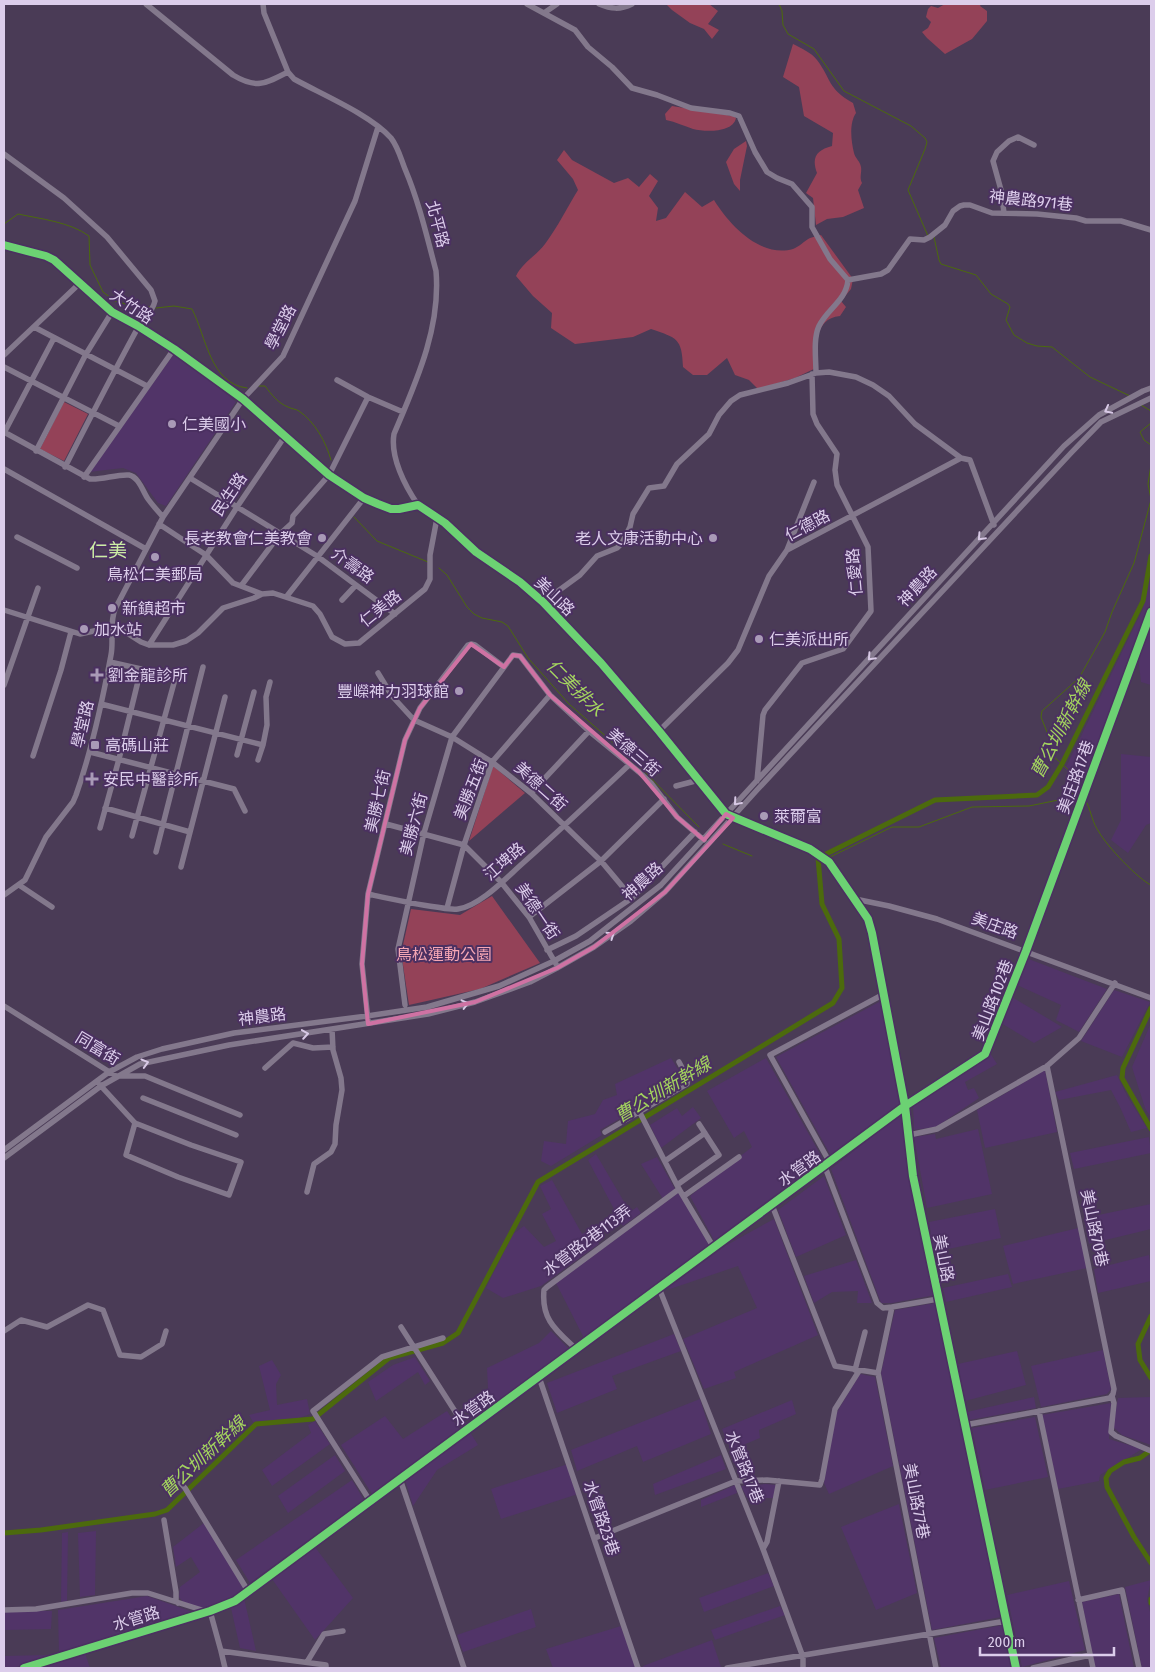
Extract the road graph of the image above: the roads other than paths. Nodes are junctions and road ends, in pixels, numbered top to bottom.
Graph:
1 (146, 4) edge
2 (263, 4) edge
3 (527, 4) edge
4 (557, 4) edge
5 (599, 4) edge
6 (632, 4) edge
7 (544, 13) junction
8 (288, 72) junction
9 (378, 127) junction
10 (1034, 145) dead end
11 (4, 154) edge
12 (1004, 213) junction
13 (1151, 230) edge
14 (4, 245) edge
15 (848, 280) junction
16 (80, 283) junction
17 (112, 312) junction
18 (138, 326) junction
19 (34, 327) junction
20 (54, 338) junction
21 (174, 349) junction
22 (86, 354) junction
23 (4, 355) edge
24 (4, 367) edge
25 (115, 369) junction
26 (814, 373) junction
27 (337, 380) dead end
28 (31, 381) junction
29 (147, 386) junction
30 (1151, 388) edge
31 (368, 396) junction
32 (63, 397) junction
33 (1151, 398) edge
34 (243, 399) junction
35 (92, 412) junction
36 (403, 412) junction
37 (119, 426) junction
38 (4, 432) edge
39 (285, 436) junction
40 (36, 451) junction
41 (961, 458) junction
42 (65, 467) junction
43 (4, 469) edge
44 (328, 475) junction
45 (84, 477) junction
46 (190, 478) junction
47 (814, 482) dead end
48 (364, 498) junction
49 (418, 505) junction
50 (237, 507) junction
51 (853, 516) junction
52 (163, 517) junction
53 (438, 518) junction
54 (159, 524) junction
55 (994, 524) junction
56 (998, 533) junction
57 (280, 534) junction
58 (17, 537) dead end
59 (146, 549) junction
60 (787, 550) junction
61 (206, 555) junction
62 (317, 556) junction
63 (77, 568) dead end
64 (356, 585) junction
65 (242, 586) junction
66 (38, 588) dead end
67 (262, 594) junction
68 (287, 596) junction
69 (342, 600) dead end
70 (544, 602) junction
71 (4, 610) edge
72 (1151, 612) edge
73 (395, 614) junction
74 (27, 618) junction
75 (111, 630) junction
76 (71, 632) junction
77 (149, 645) junction
78 (110, 662) junction
79 (203, 667) dead end
80 (504, 667) junction
81 (177, 672) dead end
82 (378, 673) dead end
83 (270, 682) dead end
84 (4, 685) edge
85 (254, 692) dead end
86 (550, 695) junction
87 (226, 697) dead end
88 (102, 704) junction
89 (131, 711) junction
90 (164, 720) junction
91 (414, 720) junction
92 (188, 726) junction
93 (589, 731) junction
94 (659, 731) junction
95 (216, 733) junction
96 (452, 737) junction
97 (242, 739) junction
98 (264, 745) junction
99 (90, 752) junction
100 (237, 755) dead end
101 (33, 756) dead end
102 (119, 759) junction
103 (258, 760) dead end
104 (492, 762) junction
105 (629, 764) junction
106 (150, 767) junction
107 (176, 774) junction
108 (699, 780) junction
109 (757, 780) junction
110 (204, 781) junction
111 (676, 786) dead end
112 (757, 790) junction
113 (531, 793) junction
114 (664, 799) junction
115 (105, 808) junction
116 (245, 811) dead end
117 (726, 814) junction
118 (136, 816) junction
119 (733, 818) junction
120 (163, 824) junction
121 (386, 824) junction
122 (565, 826) junction
123 (100, 828) dead end
124 (190, 832) junction
125 (696, 832) junction
126 (424, 833) junction
127 (132, 836) dead end
128 (704, 840) junction
129 (464, 844) junction
130 (156, 852) dead end
131 (600, 861) junction
132 (181, 867) dead end
133 (501, 882) junction
134 (18, 885) junction
135 (368, 894) junction
136 (4, 895) edge
137 (632, 898) junction
138 (855, 900) junction
139 (407, 903) junction
140 (52, 907) dead end
141 (447, 908) junction
142 (530, 917) junction
143 (547, 950) junction
144 (1026, 951) junction
145 (554, 961) junction
146 (558, 968) junction
147 (1115, 983) junction
148 (884, 994) junction
149 (1150, 997) edge
150 (405, 1005) dead end
151 (4, 1006) edge
152 (367, 1016) junction
153 (368, 1024) junction
154 (332, 1029) junction
155 (333, 1047) junction
156 (679, 1062) dead end
157 (1047, 1066) junction
158 (265, 1068) dead end
159 (109, 1072) junction
160 (116, 1076) junction
161 (99, 1083) junction
162 (143, 1098) dead end
163 (905, 1106) junction
164 (639, 1111) junction
165 (240, 1115) dead end
166 (135, 1123) junction
167 (699, 1124) dead end
168 (605, 1132) dead end
169 (705, 1133) junction
170 (236, 1135) dead end
171 (909, 1135) junction
172 (4, 1150) edge
173 (739, 1157) dead end
174 (4, 1158) edge
175 (665, 1161) junction
176 (827, 1165) junction
177 (678, 1187) junction
178 (307, 1192) dead end
179 (684, 1196) junction
180 (772, 1205) junction
181 (714, 1248) junction
182 (659, 1288) junction
183 (938, 1299) junction
184 (892, 1307) junction
185 (402, 1327) dead end
186 (166, 1331) dead end
187 (4, 1332) edge
188 (866, 1332) dead end
189 (442, 1338) dead end
190 (576, 1349) junction
191 (416, 1350) junction
192 (857, 1371) junction
193 (878, 1373) junction
194 (539, 1376) junction
195 (1112, 1396) junction
196 (1038, 1411) junction
197 (965, 1425) junction
198 (467, 1430) junction
199 (1149, 1449) edge
200 (176, 1478) dead end
201 (400, 1478) junction
202 (779, 1481) junction
203 (736, 1482) junction
204 (370, 1501) junction
205 (164, 1520) dead end
206 (595, 1538) junction
207 (763, 1548) junction
208 (248, 1591) junction
209 (1078, 1600) junction
210 (178, 1603) junction
211 (4, 1610) edge
212 (207, 1611) junction
213 (1006, 1621) junction
214 (343, 1631) dead end
215 (929, 1634) junction
216 (221, 1651) junction
217 (1090, 1655) junction
218 (803, 1657) junction
219 (307, 1662) junction
220 (24, 1668) edge
221 (225, 1668) edge
222 (326, 1668) edge
223 (464, 1668) edge
224 (638, 1668) edge
225 (727, 1668) edge
226 (803, 1668) edge
227 (936, 1668) edge
228 (1016, 1668) edge
229 (1033, 1668) edge
230 (1093, 1668) edge
231 (1139, 1668) edge

1 - 8 street
2 - 8 street
3 - 7 street
4 - 7 street
5 - 6 street
7 - 15 street
8 - 9 street, 北平路
9 - 34 street, 學堂路
9 - 36 street, 北平路
10 - 12 street
11 - 18 street
12 - 13 street, 神農路971巷
12 - 15 street, 神農路971巷
14 - 16 street, 大竹路
15 - 26 street, 仁愛路
16 - 17 street, 大竹路
16 - 19 street
17 - 18 street, 大竹路
17 - 22 street
18 - 21 street, 大竹路
18 - 25 street
19 - 20 street
19 - 23 street
20 - 22 street
20 - 28 street
21 - 29 street
21 - 34 street, 大竹路
22 - 25 street
22 - 32 street
24 - 28 street
25 - 29 street
25 - 35 street
26 - 41 street
26 - 51 street, 仁愛路
26 - 70 street
27 - 31 street
28 - 32 street
28 - 38 street
29 - 37 street
30 -> 55 street, 神農路
31 - 36 street
31 - 44 street
32 - 35 street
32 - 40 street
33 - 56 street, 神農路
34 - 39 street
34 - 46 street, 學堂路
35 - 37 street
35 - 42 street
36 - 49 street, 北平路
37 - 45 street
38 - 40 street
39 - 44 street
39 - 50 street, 民生路
40 - 42 street
41 - 51 street, 仁德路
41 - 55 street
42 - 45 street
43 - 59 street
44 - 48 street
44 - 57 street
45 - 52 street
46 - 50 street, 介壽路
46 - 52 street, 學堂路
47 - 60 street
48 - 49 street
48 - 62 street
49 - 53 street, 美山路
50 - 57 street, 介壽路
50 - 61 street, 民生路
51 - 60 street, 仁德路
51 - 109 street, 仁愛路
52 - 54 street, 學堂路
53 - 70 street, 美山路
53 - 73 street, 仁美路
54 - 59 street, 學堂路
54 - 61 street
55 - 56 street
55 -> 109 street, 神農路
56 - 112 street, 神農路
57 - 62 street, 介壽路
57 - 65 street
58 - 63 street
59 - 75 street, 學堂路
60 - 94 street, 仁德路
61 - 65 street
61 - 77 street, 民生路
62 - 64 street, 介壽路
62 - 68 street
64 - 69 street
64 - 73 street, 介壽路
65 - 67 street
66 - 74 street
67 - 68 street, 仁美路
67 - 77 street, 仁美路
68 - 73 street, 仁美路
70 - 94 street, 美山路
71 - 74 street
72 - 144 street, 美庄路17巷
74 - 76 street
74 - 84 street
75 - 76 street
75 - 77 street, 仁美路
75 - 78 street, 學堂路
76 - 101 street
78 - 88 street, 學堂路
78 - 89 street
79 - 92 street
80 - 86 street, 美德三街
80 - 91 street, 美勝七街
80 - 96 street, 美勝六街
81 - 90 street
82 - 91 street
83 - 98 street
85 - 97 street
86 - 93 street, 美德三街
86 - 104 street, 美勝五街
87 - 95 street
88 - 89 street
88 - 99 street, 學堂路
89 - 90 street
89 - 102 street
90 - 92 street
90 - 106 street
91 - 96 street, 美德二街
91 - 121 street, 美勝七街
92 - 95 street
92 - 107 street
93 - 105 street, 美德三街
93 - 113 street
94 - 108 street, 美山路
95 - 97 street
95 - 110 street
96 - 104 street, 美德二街
96 - 126 street, 美勝六街
97 - 98 street
97 - 100 street
98 - 103 street
99 - 102 street
99 - 134 street, 學堂路
102 - 106 street
102 - 115 street
104 - 113 street, 美德二街
104 - 129 street, 美勝五街
105 - 114 street, 美德三街
105 - 122 street, 江埤路
106 - 107 street
106 - 118 street
107 - 110 street
107 - 120 street
108 - 111 street
108 - 117 street, 美山路
109 - 112 street, 仁愛路
109 -> 117 street, 神農路
110 - 116 street
110 - 124 street
112 - 119 street, 神農路
113 - 122 street, 美德二街
114 - 125 street, 美德三街
114 - 131 street
115 - 118 street
115 - 123 street
117 - 119 street, 美山路
117 - 128 street, 神農路
118 - 120 street
118 - 127 street
119 - 138 street, 美山路
146 -> 119 street, 神農路
120 - 124 street
120 - 130 street
121 - 126 street
121 - 135 street, 美勝七街
122 - 131 street, 美德二街
122 - 133 street, 江埤路
124 - 132 street
125 - 128 street, 美德三街
125 - 137 street
126 - 129 street
126 - 139 street, 美勝六街
128 - 145 street, 神農路
129 - 133 street, 美德一街
129 - 141 street, 美勝五街
131 - 137 street, 美德二街
131 - 142 street
133 - 141 street, 江埤路
133 - 142 street, 美德一街
134 - 136 street, 學堂路
134 - 140 street
135 - 139 street, 江埤路
135 - 152 street, 美勝七街
137 - 143 street
138 - 144 street, 美庄路
138 - 148 street, 美山路
139 - 141 street, 江埤路
139 - 150 street, 美勝六街
142 - 143 street, 美德一街
143 - 145 street, 美德一街
144 - 147 street, 美庄路
144 - 163 street, 美山路102巷
145 - 146 street, 美德一街
145 - 152 street, 神農路
153 -> 146 street, 神農路
147 - 149 street, 美庄路
147 - 157 street
148 - 163 street, 美山路
148 - 176 street
151 - 159 street, 同富街
152 - 153 street, 美勝七街
152 - 159 street, 神農路
153 - 154 street, 神農路
154 - 155 street
160 -> 154 street, 神農路
155 - 158 street
155 - 178 street
156 - 164 street
157 - 171 street
157 - 195 street, 美山路70巷
159 - 160 street, 同富街
159 - 161 street, 神農路
160 - 161 street, 神農路
160 - 165 street, 同富街
161 - 166 street
161 - 172 street, 神農路
161 - 174 street, 神農路
162 - 170 street
163 - 171 street, 美山路
163 - 176 street, 水管路
164 - 168 street
164 - 175 street
166 - 166 street
167 - 169 street
169 - 175 street
169 - 177 street
171 - 183 street, 美山路
173 - 179 street
175 - 177 street
176 - 180 street, 水管路
176 - 184 street
177 - 179 street
177 - 190 street, 水管路2巷113弄
179 - 181 street
180 - 181 street, 水管路
180 - 192 street
181 - 182 street, 水管路
182 - 190 street, 水管路
182 - 203 street, 水管路17巷
183 - 184 street
183 - 197 street, 美山路
184 - 193 street, 美山路77巷
185 - 191 street
186 - 187 street
188 - 192 street
189 - 191 street
190 - 194 street, 水管路
191 - 198 street
191 - 204 street
192 - 193 street
192 - 202 street
193 - 215 street, 美山路77巷
194 - 198 street, 水管路
194 - 206 street, 水管路23巷
195 - 196 street
195 - 199 street, 美山路70巷
196 - 197 street
196 - 209 street
197 - 213 street, 美山路
198 - 201 street, 水管路
200 - 208 street
201 - 204 street, 水管路
201 - 223 street
202 - 203 street
202 - 207 street
203 - 206 street
203 - 207 street, 水管路17巷
204 - 208 street, 水管路
205 - 210 street
206 - 224 street, 水管路23巷
207 - 218 street, 水管路17巷
208 - 212 street, 水管路
209 - 217 street
209 - 231 street
210 - 211 street
210 - 212 street
212 - 216 street
212 - 220 street, 水管路
213 - 215 street
213 - 228 street, 美山路
214 - 219 street
215 - 218 street
215 - 227 street, 美山路77巷
216 - 219 street
216 - 221 street
217 - 229 street
217 - 230 street
218 - 225 street
218 - 226 street
219 - 222 street

